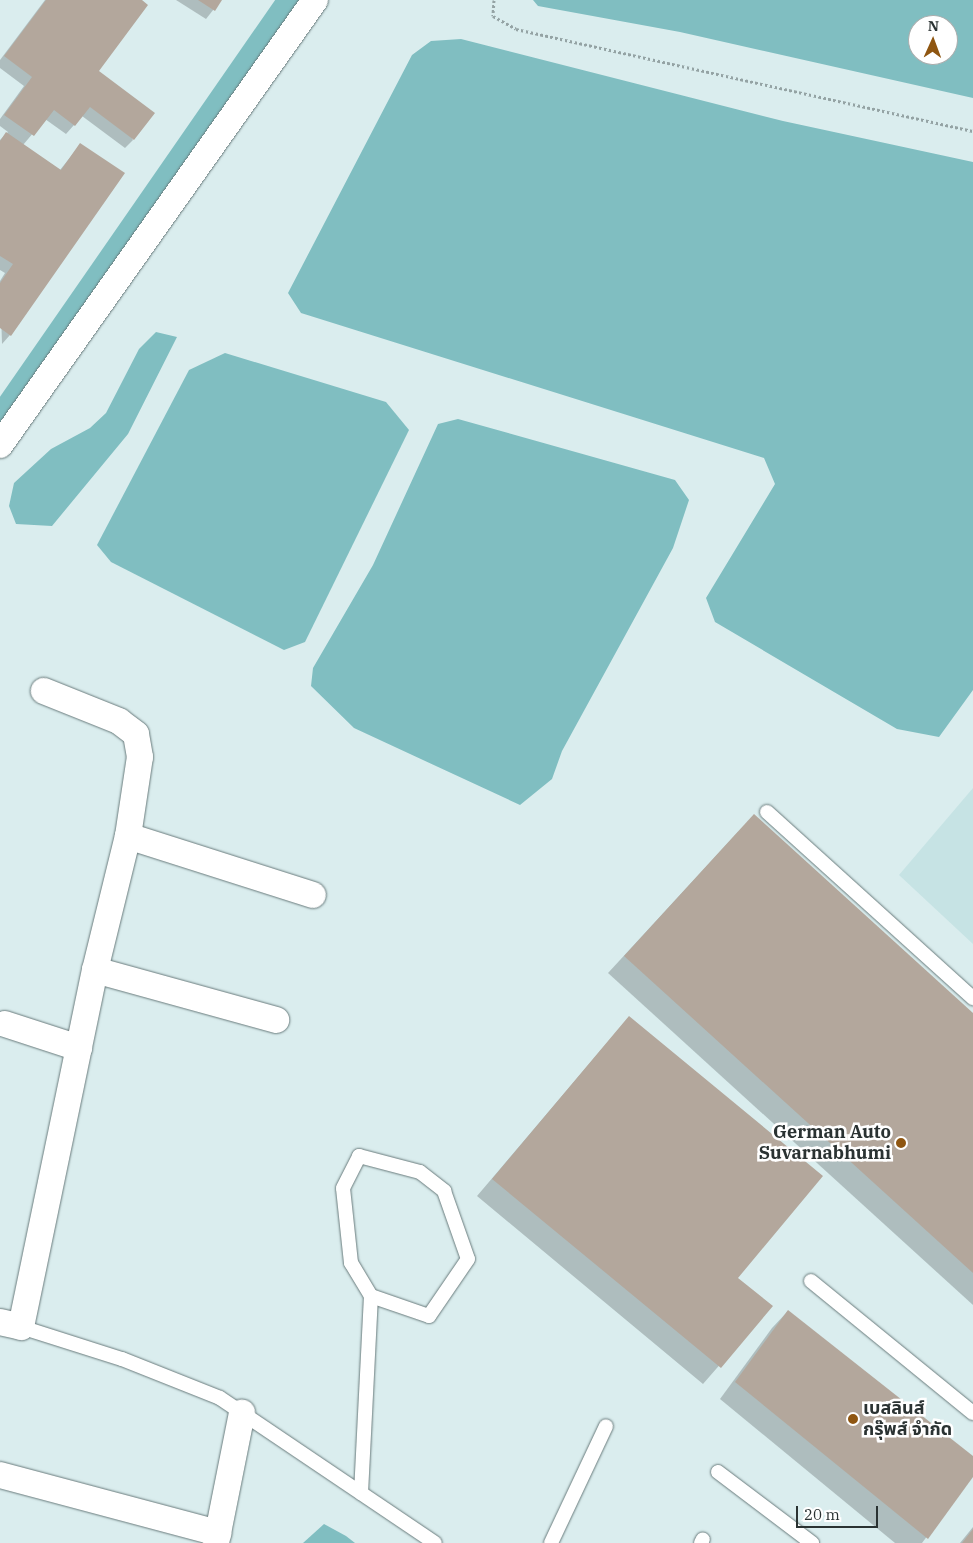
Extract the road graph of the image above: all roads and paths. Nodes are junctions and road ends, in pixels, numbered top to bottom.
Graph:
1 (315, 0) edge
2 (494, 0) edge
3 (973, 131) edge
4 (0, 445) edge
5 (44, 691) dead end
6 (767, 812) dead end
7 (128, 836) junction
8 (313, 895) dead end
9 (96, 970) junction
10 (973, 998) edge
11 (276, 1020) dead end
12 (5, 1024) dead end
13 (79, 1048) junction
14 (811, 1281) dead end
15 (371, 1296) junction
16 (10, 1324) edge
17 (242, 1413) junction
18 (973, 1413) edge
19 (606, 1426) dead end
20 (718, 1472) dead end
21 (0, 1475) edge
22 (361, 1493) junction
23 (217, 1538) edge
24 (435, 1543) edge
25 (551, 1543) edge
26 (812, 1543) edge

1 - 4 street
2 - 3 path
5 - 7 street
6 - 10 lane
7 - 8 street
7 - 9 street
9 - 11 street
9 - 13 street
12 - 13 street
13 - 16 street
14 - 18 lane
15 - 15 lane
15 - 22 lane
16 - 17 lane
17 - 22 lane
17 - 23 street
19 - 25 lane
20 - 26 lane
21 - 23 street
22 - 24 lane

